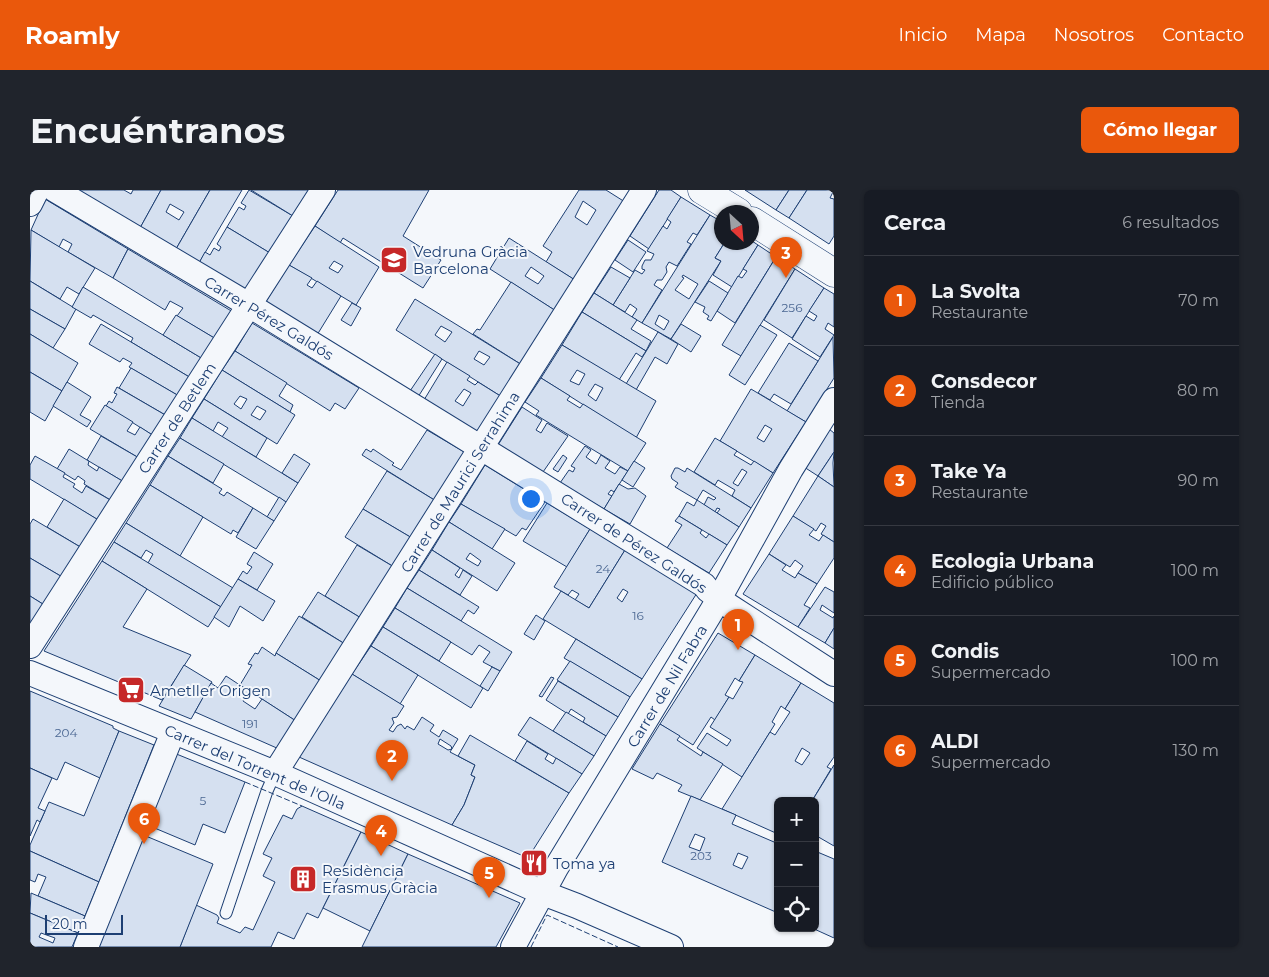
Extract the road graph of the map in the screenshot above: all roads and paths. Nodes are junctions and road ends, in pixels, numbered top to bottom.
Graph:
1 (37, 190) edge
2 (55, 190) edge
3 (323, 190) edge
4 (644, 190) edge
5 (702, 190) edge
6 (30, 204) edge
7 (727, 205) edge
8 (759, 225) edge
9 (834, 273) edge
10 (249, 305) junction
11 (834, 400) edge
12 (483, 448) junction
13 (719, 599) junction
14 (30, 646) edge
15 (30, 673) edge
16 (834, 674) edge
17 (173, 732) junction
18 (276, 774) junction
19 (543, 893) junction
20 (226, 913) dead end
21 (86, 947) edge
22 (513, 947) edge
23 (671, 947) edge

1 - 6 street
2 - 10 street, Carrer Pérez Galdós
3 - 10 street, Carrer de Betlem
4 - 12 street, Carrer de Maurici Serrahima
5 - 7 street
8 - 9 street
10 - 12 street, Carrer Pérez Galdós
10 - 14 street, Carrer de Betlem
11 - 13 street, Carrer de Nil Fabra
12 - 13 street, Carrer de Pérez Galdós
12 - 18 street, Carrer de Maurici Serrahima
13 - 16 street, Carrer de Pérez Galdós
13 - 19 street, Carrer de Nil Fabra
15 - 17 street, Carrer del Torrent de l'Olla
17 - 18 street, Carrer del Torrent de l'Olla
17 - 21 street
18 - 19 street, Carrer del Torrent de l'Olla
18 - 20 lane
19 - 22 street, Carrer de Nil Fabra
19 - 23 street, Carrer del Torrent de l'Olla

